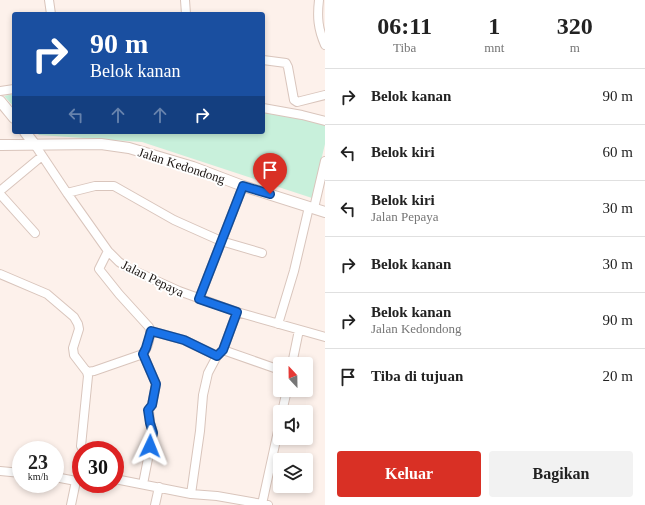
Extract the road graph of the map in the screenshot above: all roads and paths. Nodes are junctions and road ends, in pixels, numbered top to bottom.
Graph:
1 (49, 0) edge
2 (185, 0) edge
3 (319, 0) edge
4 (51, 12) edge
5 (186, 12) edge
6 (325, 45) edge
7 (265, 60) edge
8 (12, 89) edge
9 (0, 91) edge
10 (325, 95) edge
11 (0, 100) edge
12 (265, 108) edge
13 (12, 115) edge
14 (325, 121) edge
15 (27, 134) edge
16 (0, 145) edge
17 (35, 145) junction
18 (42, 156) junction
19 (325, 161) edge
20 (243, 186) junction
21 (0, 191) edge
22 (67, 193) junction
23 (0, 194) edge
24 (312, 208) junction
25 (325, 212) edge
26 (35, 233) dead end
27 (221, 242) junction
28 (108, 251) junction
29 (262, 253) dead end
30 (0, 274) edge
31 (199, 299) junction
32 (237, 312) junction
33 (278, 324) junction
34 (299, 330) junction
35 (151, 331) junction
36 (325, 337) edge
37 (223, 350) junction
38 (143, 354) junction
39 (217, 356) junction
40 (293, 357) edge
41 (273, 368) edge
42 (87, 372) junction
43 (82, 441) edge
44 (276, 445) edge
45 (0, 471) edge
46 (12, 472) edge
47 (124, 480) edge
48 (143, 484) junction
49 (159, 487) junction
50 (75, 493) edge
51 (191, 494) junction
52 (210, 496) junction
53 (265, 504) edge
54 (71, 505) edge
55 (155, 505) edge
56 (209, 505) edge

1 - 4 street
2 - 5 street
3 - 6 street
7 - 10 street
8 - 9 street
11 - 13 street
12 - 14 street
15 - 17 street
16 - 17 street, Jalan Kedondong
17 - 18 street, Jalan Pepaya
17 - 20 street, Jalan Kedondong
18 - 21 street
18 - 22 street, Jalan Pepaya
19 - 24 street
20 - 24 street, Jalan Kedondong
20 - 27 street
22 - 27 street
22 - 28 street, Jalan Pepaya
23 - 26 street
24 - 25 street, Jalan Kedondong
24 - 33 street
27 - 29 street
27 - 31 street
28 - 31 street, Jalan Pepaya
28 - 35 street
30 - 42 street
31 - 32 street, Jalan Pepaya
32 - 33 street, Jalan Pepaya
32 - 37 street
33 - 34 street, Jalan Pepaya
34 - 36 street, Jalan Pepaya
34 - 40 street
35 - 38 street
35 - 39 street
37 - 39 street
37 - 41 street
38 - 42 street
38 - 48 street
39 - 51 street
42 - 43 street
44 - 53 street
45 - 46 street
47 - 48 street
48 - 49 street
49 - 51 street
49 - 55 street
50 - 54 street
51 - 52 street
52 - 53 street
52 - 56 street

